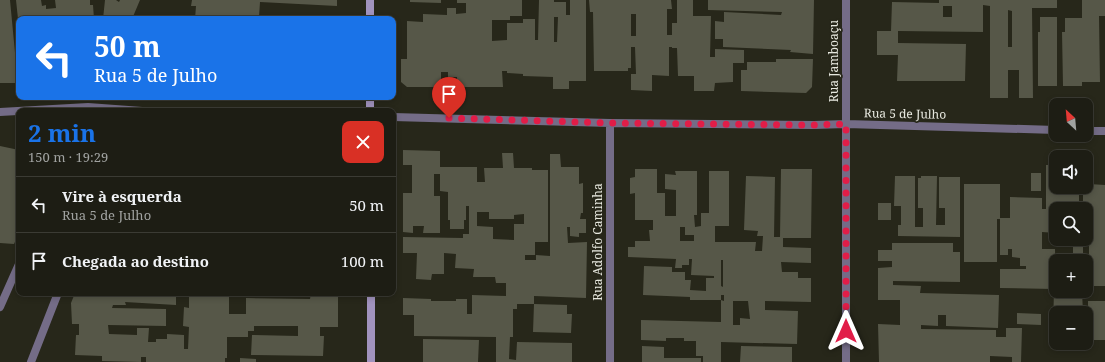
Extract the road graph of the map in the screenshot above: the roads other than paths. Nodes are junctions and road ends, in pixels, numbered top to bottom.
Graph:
1 (370, 0) edge
2 (846, 0) edge
3 (370, 16) edge
4 (16, 111) edge
5 (0, 112) edge
6 (396, 117) edge
7 (610, 123) junction
8 (846, 124) junction
9 (1049, 130) edge
10 (1093, 131) edge
11 (1105, 131) edge
12 (16, 271) edge
13 (57, 296) edge
14 (371, 296) edge
15 (0, 307) edge
16 (31, 362) edge
17 (371, 362) edge
18 (610, 362) edge
19 (846, 362) edge

1 - 3 street
2 - 8 street, Rua Jamboaçu
4 - 5 street
6 - 7 street, Rua 5 de Julho
7 - 8 street, Rua 5 de Julho
7 - 18 street, Rua Adolfo Caminha
8 - 9 street, Rua 5 de Julho
8 - 19 street, Rua Jamboaçu
10 - 11 street
12 - 15 street
13 - 16 street
14 - 17 street

